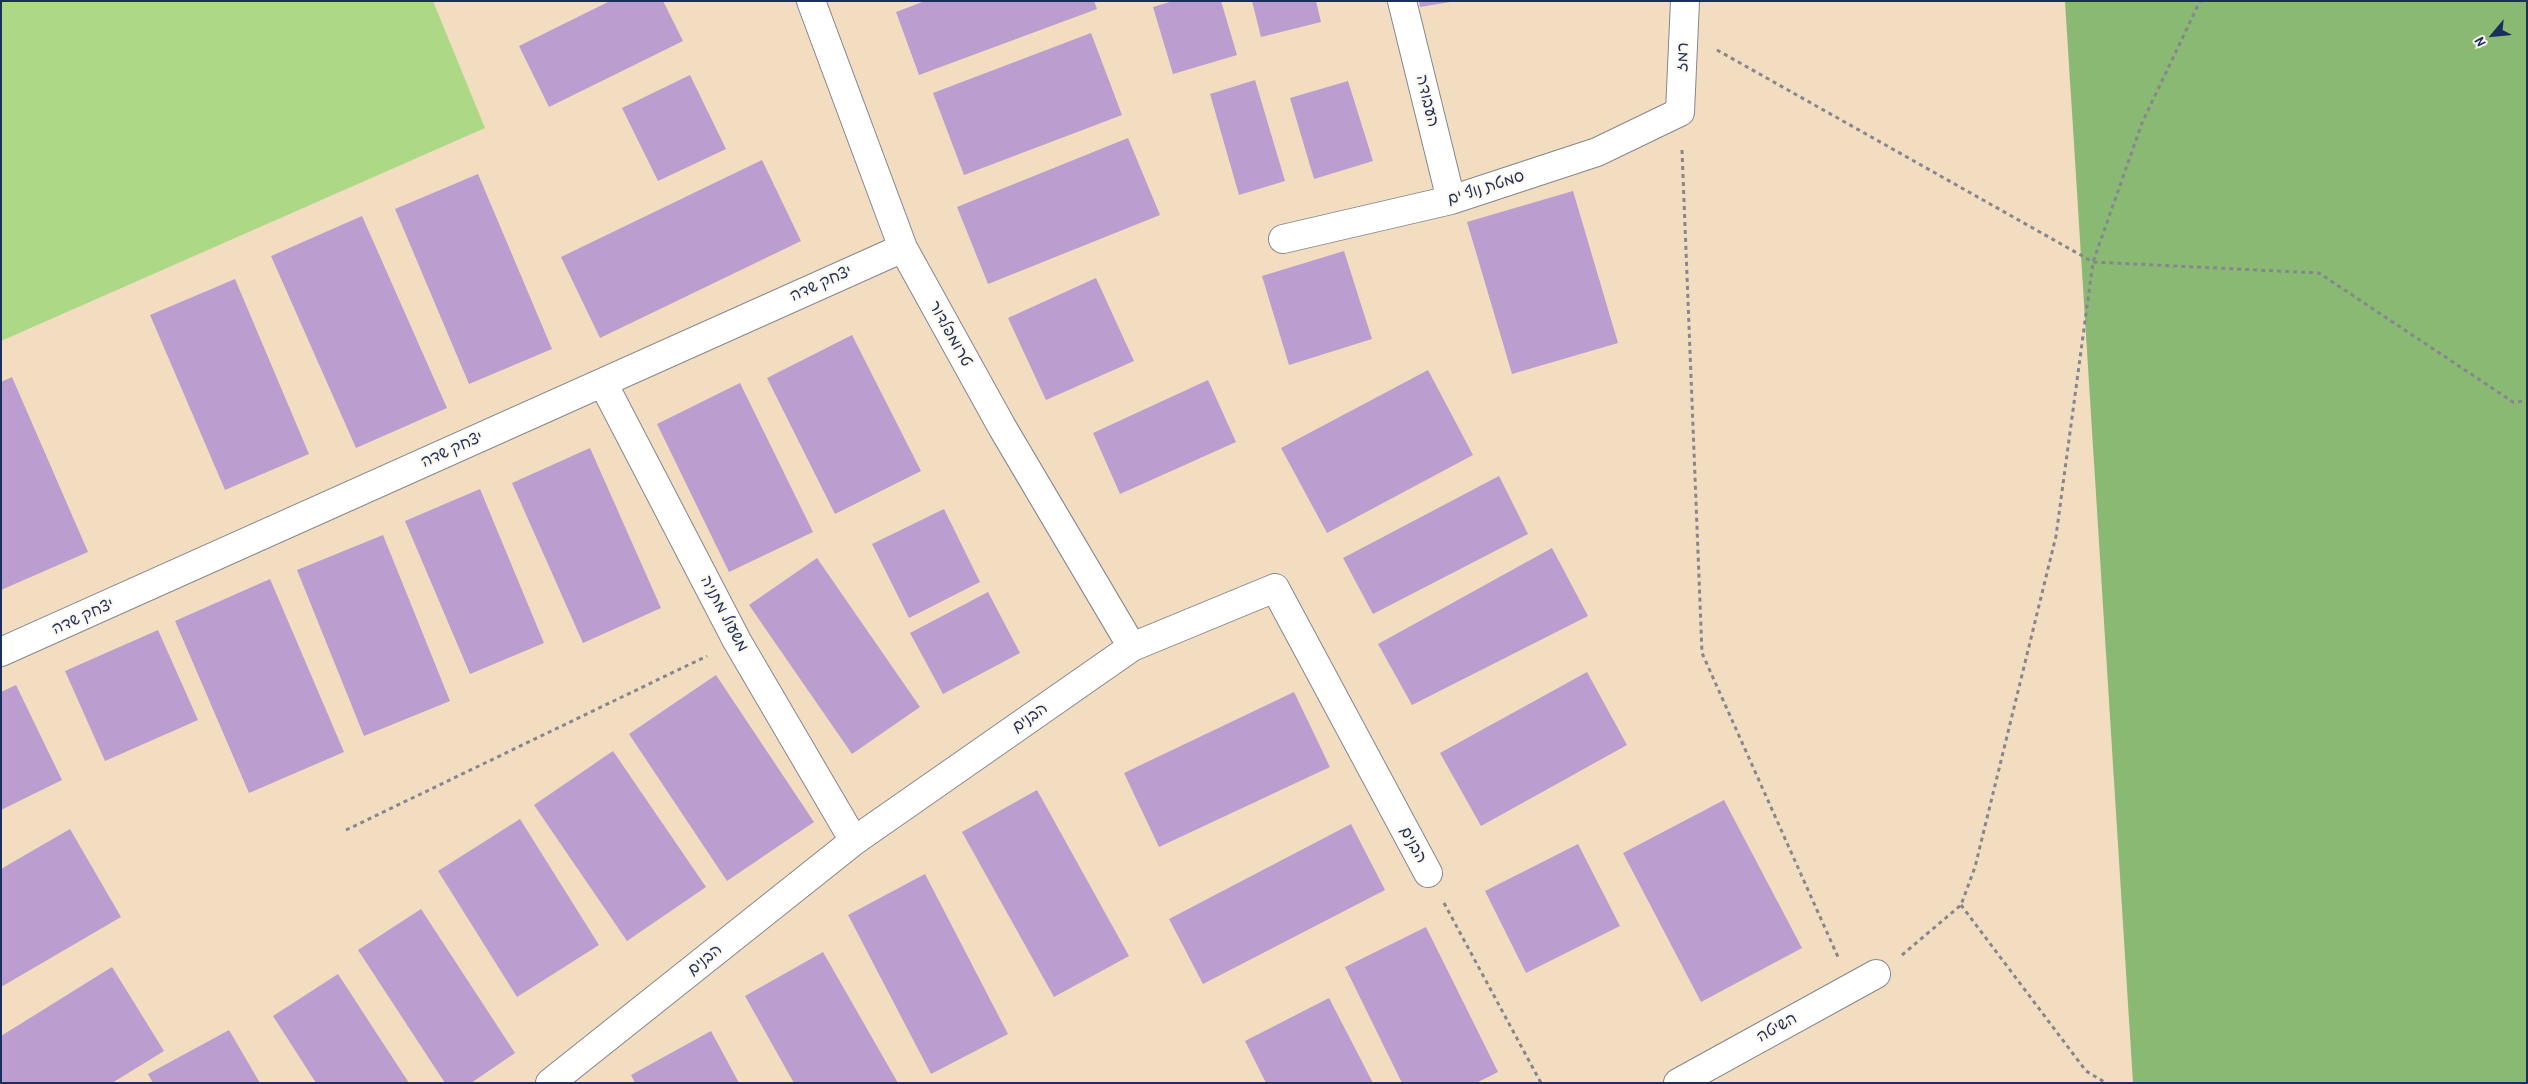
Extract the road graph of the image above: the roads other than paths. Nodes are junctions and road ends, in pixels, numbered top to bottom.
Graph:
1 (811, 1) edge
2 (1402, 1) edge
3 (1685, 1) edge
4 (1680, 112) joint
5 (1451, 200) junction
6 (1283, 240) dead end
7 (903, 248) junction
8 (602, 383) junction
9 (1132, 647) junction
10 (1, 652) edge
11 (854, 841) junction
12 (1428, 873) road end
13 (1876, 974) road end
14 (550, 1083) edge
15 (1678, 1083) edge

1 - 7 street, טרומפלדור
2 - 5 street, העבודה
3 - 4 street, רמז
4 - 5 street, סמטת נוף ים
5 - 6 street, סמטת נוף ים
7 - 8 street, יצחק שדה
7 - 9 street, טרומפלדור
8 - 10 street, יצחק שדה
8 - 11 street, משעול מתניה
9 - 11 street, הבנים
9 - 12 street, הבנים
11 - 14 street, הבנים
13 - 15 street, השיטה

